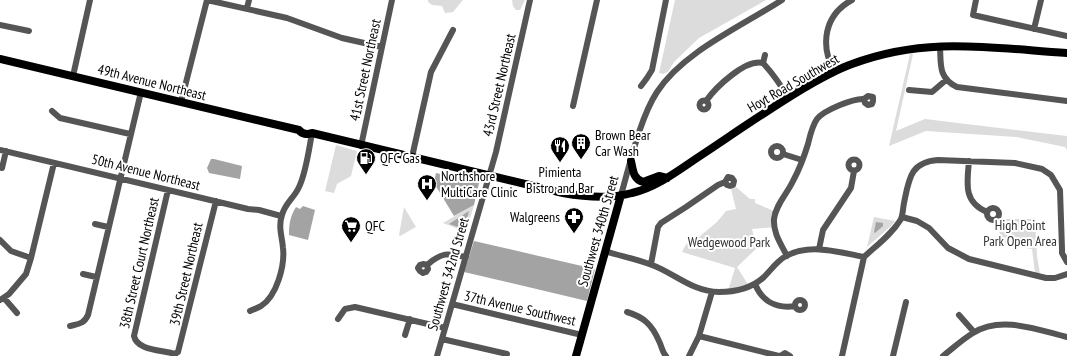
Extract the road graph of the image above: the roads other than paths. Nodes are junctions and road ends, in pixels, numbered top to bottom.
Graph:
1 (90, 0) edge
2 (207, 0) edge
3 (249, 0) edge
4 (392, 0) edge
5 (530, 0) edge
6 (597, 0) edge
7 (666, 0) edge
8 (782, 0) edge
9 (852, 0) edge
10 (976, 0) edge
11 (1041, 0) edge
12 (247, 8) junction
13 (0, 25) edge
14 (1034, 29) junction
15 (29, 30) dead end
16 (454, 30) dead end
17 (1067, 36) edge
18 (940, 46) junction
19 (382, 48) junction
20 (1067, 53) edge
21 (765, 55) dead end
22 (0, 60) edge
23 (764, 63) junction
24 (834, 71) junction
25 (73, 76) junction
26 (946, 80) junction
27 (641, 86) dead end
28 (908, 90) dead end
29 (141, 92) junction
30 (788, 98) junction
31 (864, 99) dead end
32 (706, 101) dead end
33 (1067, 101) edge
34 (181, 102) junction
35 (573, 106) dead end
36 (52, 111) dead end
37 (312, 133) junction
38 (130, 134) junction
39 (361, 146) junction
40 (3, 150) edge
41 (783, 154) dead end
42 (412, 157) junction
43 (802, 160) junction
44 (631, 161) junction
45 (969, 161) junction
46 (54, 163) junction
47 (2, 168) dead end
48 (854, 170) dead end
49 (489, 176) junction
50 (120, 178) junction
51 (667, 178) junction
52 (725, 182) dead end
53 (168, 190) junction
54 (621, 195) junction
55 (216, 201) junction
56 (987, 212) dead end
57 (281, 216) junction
58 (902, 217) junction
59 (95, 224) dead end
60 (108, 227) junction
61 (0, 240) edge
62 (819, 249) junction
63 (605, 251) junction
64 (787, 256) junction
65 (466, 257) junction
66 (864, 257) junction
67 (31, 258) junction
68 (1067, 262) edge
69 (652, 264) junction
70 (427, 265) dead end
71 (83, 274) dead end
72 (1067, 274) edge
73 (96, 277) junction
74 (755, 284) junction
75 (712, 292) junction
76 (2, 299) edge
77 (906, 302) dead end
78 (452, 304) junction
79 (795, 306) dead end
80 (250, 311) dead end
81 (627, 312) dead end
82 (17, 313) dead end
83 (959, 315) dead end
84 (338, 319) dead end
85 (410, 319) junction
86 (70, 326) dead end
87 (445, 328) junction
88 (974, 332) junction
89 (405, 335) dead end
90 (582, 335) junction
91 (699, 336) junction
92 (1067, 337) edge
93 (442, 339) junction
94 (178, 352) joint
95 (507, 354) dead end
96 (947, 355) edge
97 (437, 356) edge
98 (576, 356) edge
99 (666, 356) edge
100 (689, 356) edge
101 (779, 356) edge
102 (790, 356) edge
103 (842, 356) edge
104 (893, 356) edge

1 - 25 street
2 - 12 street
2 - 34 street
3 - 12 street
4 - 19 street, 41st Street Northeast
5 - 49 street, 43rd Street Northeast
6 - 35 street
7 - 27 street
8 - 44 street, Southwest 340th Street
9 - 24 street
10 - 14 street
11 - 14 street
12 - 19 street
13 - 15 street
14 - 17 street
16 - 42 street
18 - 20 main road, Hoyt Road Southwest
18 - 24 main road, Hoyt Road Southwest
18 - 26 street
19 - 39 street, 41st Street Northeast
21 - 23 street
22 - 25 main road, 49th Avenue Northeast
23 - 30 street
23 - 32 street
24 - 30 main road, Hoyt Road Southwest
25 - 29 main road, 49th Avenue Northeast
26 - 28 street
26 - 33 street
29 - 34 main road, 49th Avenue Northeast
29 - 38 street
30 - 51 main road, Hoyt Road Southwest
31 - 43 street
34 - 37 main road, 49th Avenue Northeast
36 - 38 street
37 - 39 main road, 49th Avenue Northeast
37 - 57 street
38 - 50 street
39 - 42 main road, 49th Avenue Northeast
40 - 46 street, 50th Avenue Northeast
40 - 47 street, 50th Avenue Northeast
41 - 43 street
42 - 49 main road, 49th Avenue Northeast
43 - 64 street
44 - 51 main road
44 - 54 street, Southwest 340th Street
45 - 56 street
45 - 58 street
45 - 68 street
46 - 50 street, 50th Avenue Northeast
46 - 67 street
48 - 62 street
49 - 54 main road, Hoyt Road Southwest
49 - 65 street, Southwest 342nd Street
50 - 53 street, 50th Avenue Northeast
50 - 60 street
51 - 54 main road, Hoyt Road Southwest
52 - 69 street
53 - 55 street, 50th Avenue Northeast
53 - 94 street, 38th Street Court Northeast
54 - 63 main road, Southwest 340th Street
55 - 57 street, 50th Avenue Northeast
55 - 94 street, 39th Street Northeast
57 - 80 street
58 - 66 street
58 - 72 street
59 - 60 street
60 - 73 street
61 - 67 street
62 - 64 street
62 - 66 street
63 - 69 street
63 - 90 main road, Southwest 340th Street
64 - 74 street
65 - 70 street
65 - 78 street, Southwest 342nd Street
66 - 103 street
67 - 76 street
69 - 75 street
71 - 73 street
73 - 86 street
74 - 75 street
74 - 79 street
75 - 91 street
76 - 82 street
77 - 104 street
78 - 87 street, Southwest 342nd Street
78 - 90 street, 37th Avenue Southwest
81 - 99 street
83 - 88 street
84 - 85 street
85 - 87 street
85 - 89 street
87 - 93 street, Southwest 342nd Street
88 - 92 street
88 - 96 street
90 - 98 main road, Southwest 340th Street
91 - 100 street
91 - 101 street
93 - 95 street
93 - 97 street, Southwest 342nd Street
101 - 102 street

